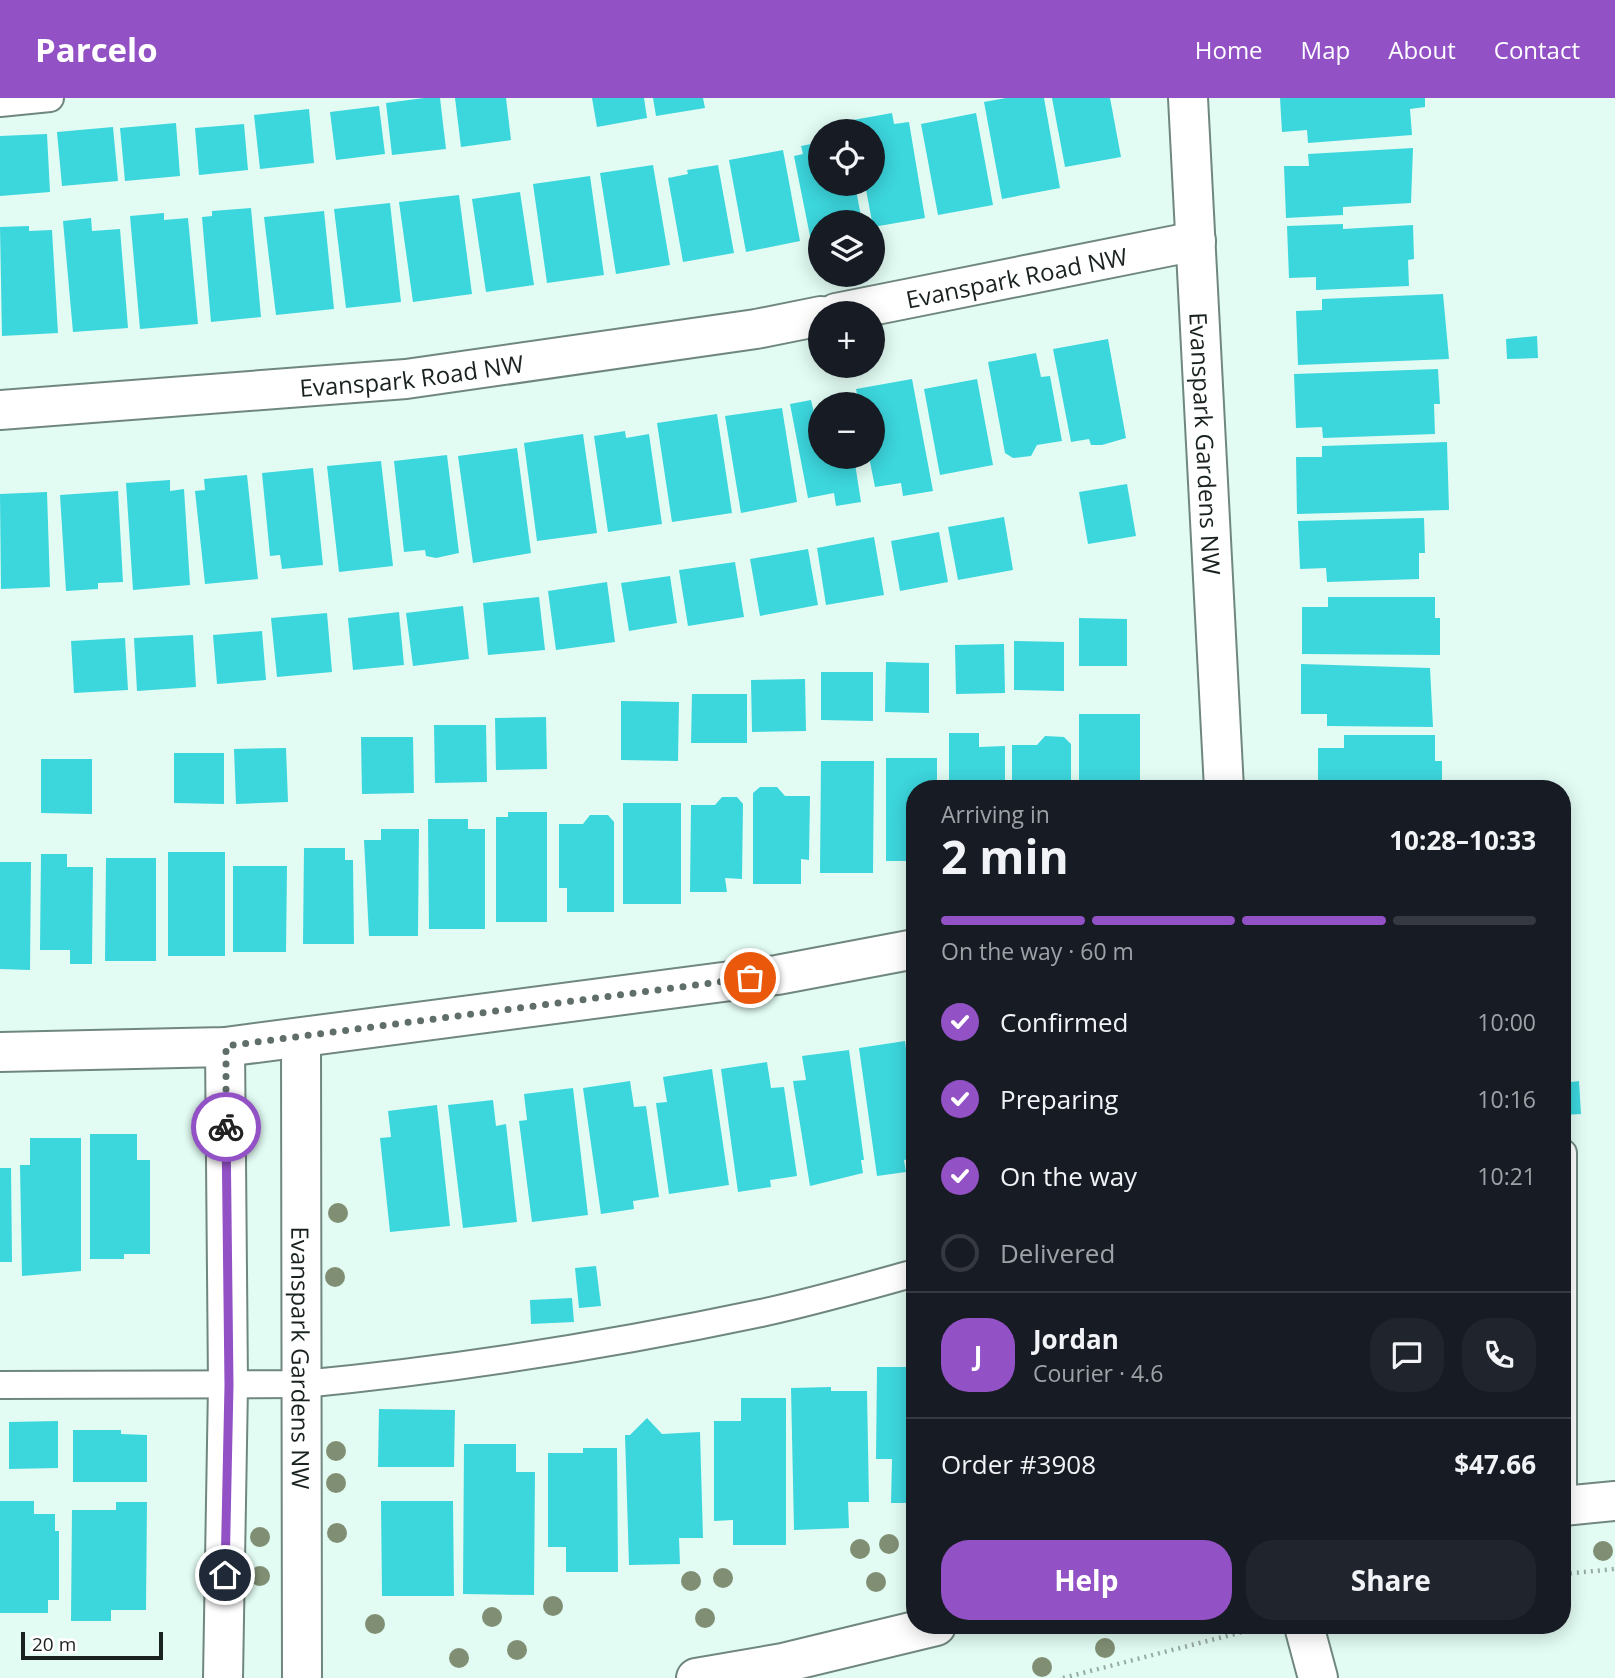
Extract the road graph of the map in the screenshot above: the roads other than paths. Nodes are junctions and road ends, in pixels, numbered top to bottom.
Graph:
1 (50, 98) edge
2 (1188, 98) edge
3 (0, 103) edge
4 (1196, 242) junction
5 (885, 303) edge
6 (808, 319) edge
7 (0, 410) edge
8 (1224, 780) edge
9 (906, 950) edge
10 (301, 1038) junction
11 (226, 1046) junction
12 (0, 1052) edge
13 (906, 1275) edge
14 (303, 1384) junction
15 (0, 1385) edge
16 (229, 1385) junction
17 (1615, 1501) edge
18 (1571, 1505) edge
19 (906, 1633) edge
20 (1306, 1634) edge
21 (223, 1678) edge
22 (302, 1678) edge
23 (696, 1678) edge
24 (1318, 1678) edge

1 - 3 lane
2 - 4 street, Evanspark Gardens NW
4 - 5 street, Evanspark Road NW
4 - 8 street, Evanspark Gardens NW
6 - 7 street, Evanspark Road NW
9 - 10 street
10 - 11 street
10 - 14 street, Evanspark Gardens NW
11 - 12 street
11 - 16 street
13 - 14 lane
14 - 16 lane
14 - 22 street, Evanspark Gardens NW
15 - 16 lane
16 - 21 street
17 - 18 street
19 - 23 street
20 - 24 street

